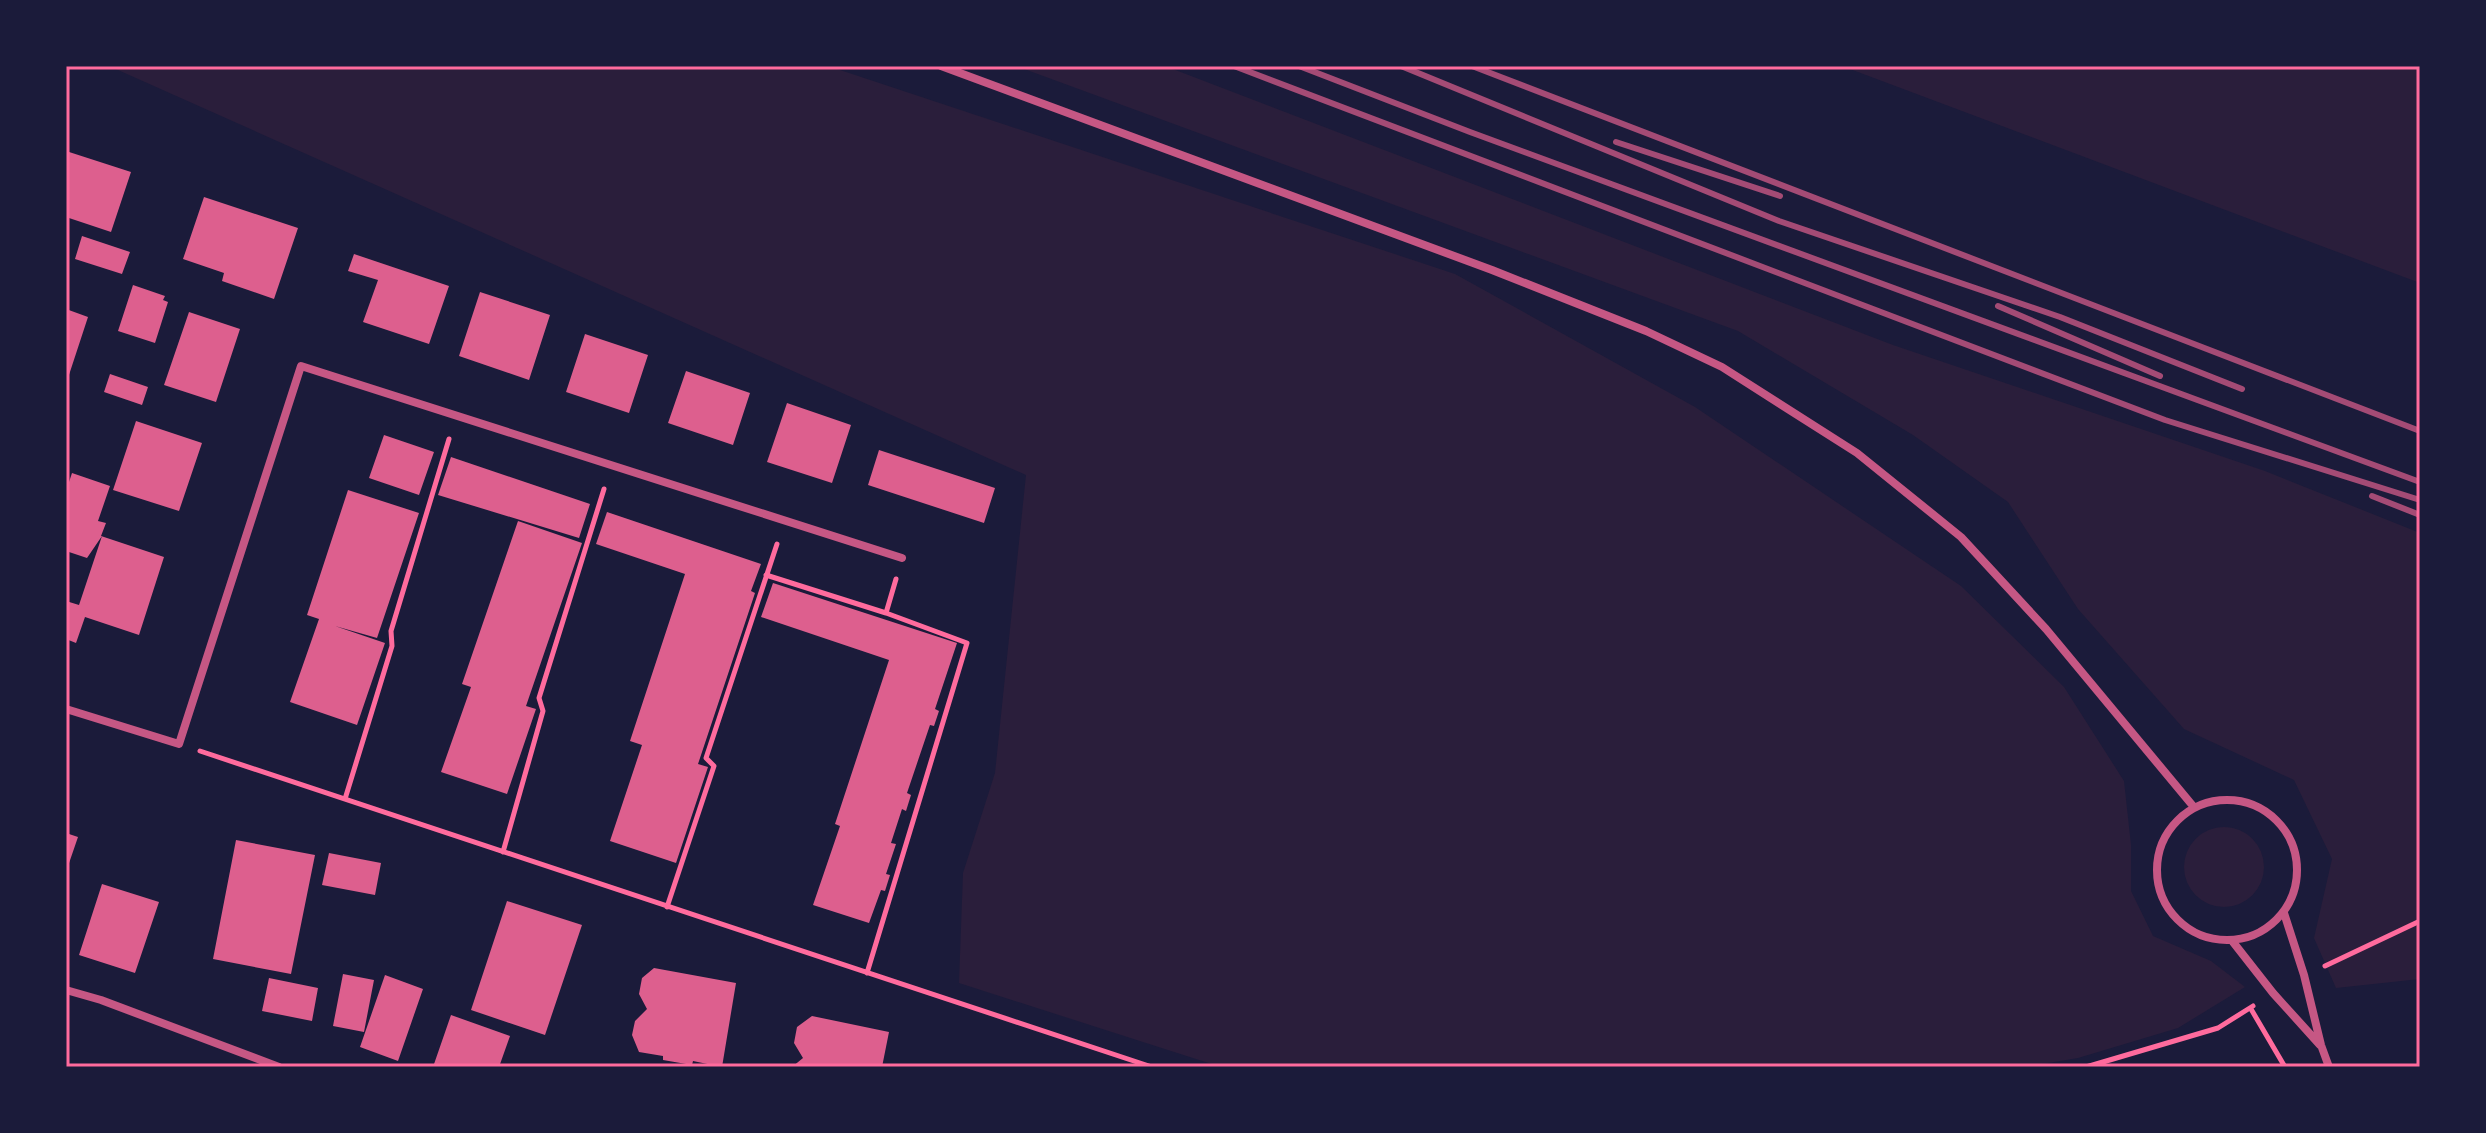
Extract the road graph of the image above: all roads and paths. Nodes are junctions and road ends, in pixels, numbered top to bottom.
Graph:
1 (941, 66) edge
2 (456, 415) junction
3 (611, 465) junction
4 (785, 520) junction
5 (902, 558) joint
6 (766, 575) junction
7 (886, 613) junction
8 (66, 709) edge
9 (179, 744) junction
10 (345, 799) junction
11 (2193, 806) junction
12 (503, 852) junction
13 (667, 907) junction
14 (2284, 913) junction
15 (2420, 921) edge
16 (2233, 942) junction
17 (867, 973) junction
18 (2304, 975) junction
19 (66, 990) edge
20 (2273, 993) junction
21 (2250, 1008) junction
22 (2321, 1045) junction
23 (279, 1067) edge
24 (1152, 1067) edge
25 (2086, 1067) edge
26 (2285, 1067) edge
27 (2329, 1067) edge

1 - 11 street
2 - 3 street
2 - 9 street
2 - 10 path
3 - 4 street
3 - 12 path
4 - 5 street
4 - 6 path
5 - 7 path
6 - 7 path
6 - 13 path
7 - 17 path
8 - 9 street
9 - 10 path
10 - 12 path
11 - 14 street
11 - 16 street
12 - 13 path
13 - 17 path
14 - 16 street
14 - 18 street
15 - 18 path
16 - 20 street
17 - 24 path
18 - 22 street
19 - 23 street
20 - 21 path
20 - 22 street
21 - 25 path
21 - 26 path
22 - 27 street

